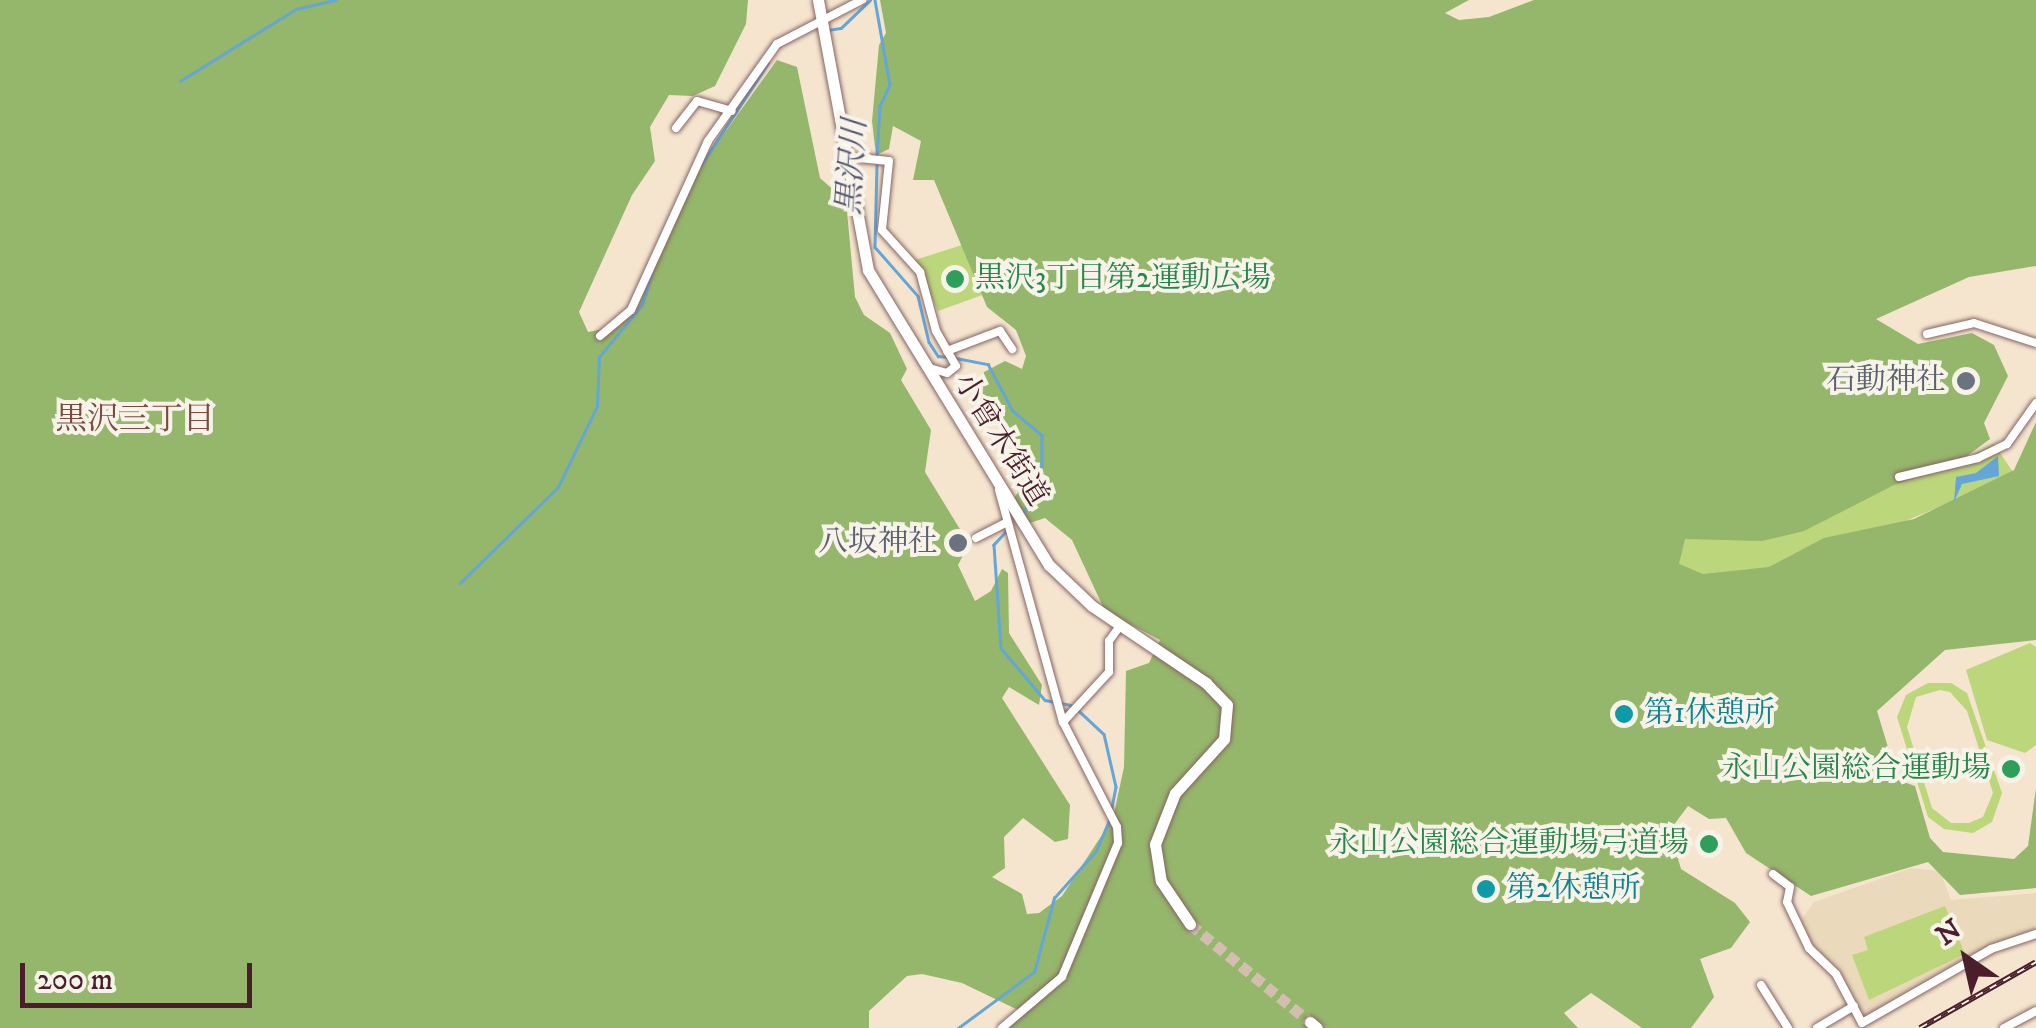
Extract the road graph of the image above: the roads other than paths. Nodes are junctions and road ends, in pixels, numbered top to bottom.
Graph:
1 (818, 0) edge
2 (862, 0) edge
3 (823, 27) junction
4 (732, 111) junction
5 (676, 128) dead end
6 (848, 157) junction
7 (1927, 334) dead end
8 (600, 336) dead end
9 (2036, 343) edge
10 (1012, 349) dead end
11 (947, 352) junction
12 (926, 366) junction
13 (2036, 403) edge
14 (1898, 477) dead end
15 (1013, 525) junction
16 (976, 538) dead end
17 (1120, 626) junction
18 (1063, 722) junction
19 (1773, 874) dead end
20 (1190, 924) tunnel mouth
21 (2036, 934) edge
22 (1760, 986) dead end
23 (1854, 1006) junction
24 (2036, 1010) edge
25 (1002, 1028) edge
26 (1788, 1028) edge
27 (1817, 1028) edge
28 (2004, 1028) edge

1 - 3 main road, 小曾木街道
2 - 3 street
3 - 4 street
3 - 6 main road, 小曾木街道
4 - 5 street
4 - 8 street
6 - 11 street
6 - 12 main road, 小曾木街道
7 - 9 street
10 - 11 street
11 - 12 street
12 - 15 main road, 小曾木街道
13 - 14 street
15 - 16 street
15 - 17 main road, 小曾木街道
15 - 18 street
17 - 18 street
17 - 20 main road, 小曾木街道
18 - 25 street
19 - 23 street
21 - 23 street
22 - 26 street
23 - 27 street
24 - 28 street

